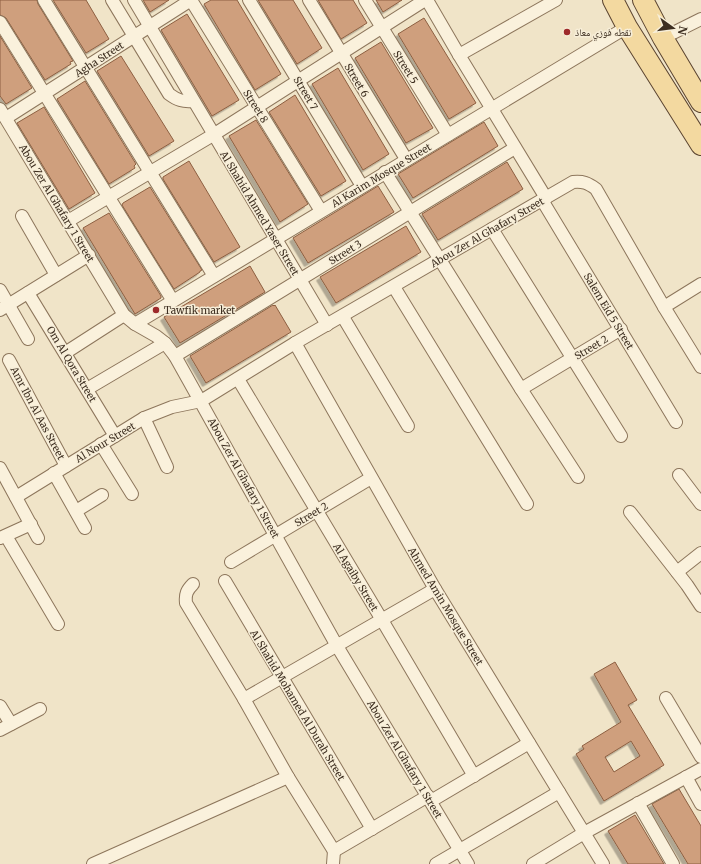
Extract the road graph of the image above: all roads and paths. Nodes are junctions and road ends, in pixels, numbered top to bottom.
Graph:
1 (44, 0) edge
2 (112, 0) edge
3 (134, 0) edge
4 (191, 0) edge
5 (249, 0) edge
6 (309, 0) edge
7 (365, 0) edge
8 (426, 0) edge
9 (556, 0) edge
10 (613, 0) edge
11 (643, 0) edge
12 (701, 19) edge
13 (0, 22) edge
14 (150, 26) junction
15 (627, 27) junction
16 (382, 28) junction
17 (134, 36) junction
18 (663, 38) junction
19 (341, 53) junction
20 (459, 55) junction
21 (86, 67) junction
22 (298, 80) junction
23 (44, 94) junction
24 (193, 101) junction
25 (701, 102) edge
26 (257, 107) junction
27 (491, 109) junction
28 (3, 114) edge
29 (448, 134) junction
30 (213, 135) junction
31 (701, 145) edge
32 (515, 148) junction
33 (406, 159) junction
34 (150, 172) junction
35 (386, 172) junction
36 (362, 186) junction
37 (108, 197) junction
38 (544, 199) junction
39 (321, 211) junction
40 (411, 212) junction
41 (22, 216) dead end
42 (68, 221) junction
43 (492, 229) junction
44 (275, 239) junction
45 (88, 255) junction
46 (440, 259) junction
47 (56, 275) junction
48 (214, 276) junction
49 (300, 280) junction
50 (701, 284) edge
51 (394, 287) junction
52 (0, 290) edge
53 (28, 293) junction
54 (173, 301) junction
55 (4, 307) edge
56 (664, 307) junction
57 (124, 315) junction
58 (343, 317) junction
59 (135, 324) junction
60 (327, 325) junction
61 (621, 330) junction
62 (28, 339) dead end
63 (165, 343) junction
64 (295, 343) junction
65 (65, 353) junction
66 (175, 356) junction
67 (573, 359) junction
68 (9, 360) dead end
69 (701, 367) edge
70 (238, 379) junction
71 (521, 389) junction
72 (87, 390) junction
73 (201, 400) junction
74 (144, 418) junction
75 (676, 422) dead end
76 (408, 426) dead end
77 (115, 436) junction
78 (621, 436) dead end
79 (101, 444) junction
80 (66, 466) junction
81 (167, 467) dead end
82 (0, 468) edge
83 (54, 473) junction
84 (679, 475) dead end
85 (578, 477) dead end
86 (371, 478) junction
87 (132, 494) dead end
88 (102, 495) dead end
89 (16, 497) junction
90 (527, 504) dead end
91 (701, 504) edge
92 (76, 511) junction
93 (317, 511) junction
94 (630, 512) dead end
95 (31, 524) junction
96 (85, 528) dead end
97 (276, 536) junction
98 (3, 537) edge
99 (38, 538) dead end
100 (701, 553) edge
101 (231, 562) dead end
102 (677, 572) junction
103 (224, 581) dead end
104 (193, 584) dead end
105 (435, 589) junction
106 (701, 606) edge
107 (382, 620) junction
108 (58, 624) dead end
109 (337, 646) junction
110 (282, 678) junction
111 (666, 698) dead end
112 (244, 699) junction
113 (0, 706) edge
114 (40, 709) dead end
115 (5, 727) edge
116 (529, 743) junction
117 (701, 757) edge
118 (701, 769) edge
119 (474, 776) junction
120 (288, 777) junction
121 (686, 777) junction
122 (559, 792) junction
123 (429, 799) junction
124 (638, 803) junction
125 (701, 804) edge
126 (372, 828) junction
127 (584, 833) junction
128 (459, 850) junction
129 (334, 851) junction
130 (93, 864) edge
131 (332, 864) edge
132 (436, 864) edge
133 (468, 864) edge
134 (533, 864) edge
135 (603, 864) edge
136 (673, 864) edge

1 - 21 street
2 - 17 street
3 - 14 street, Al Shahid Ahmed Yaser Street
4 - 14 street, Agha Street
4 - 26 street, Street 8
5 - 22 street, Street 7
6 - 19 street, Street 6
7 - 16 street, Street 5
8 - 16 street
8 - 20 street, Salem Eid 5 Street
9 - 20 street
10 - 15 main road
11 - 18 main road
12 - 18 street
13 - 23 street
14 - 17 street, Agha Street
14 - 24 street, Al Shahid Ahmed Yaser Street
15 - 27 street, Al Karim Mosque Street
15 - 31 main road
16 - 19 street
16 - 29 street, Street 5
17 - 21 street, Agha Street
17 - 24 street
18 - 25 main road
19 - 22 street
19 - 33 street, Street 6
20 - 27 street, Salem Eid 5 Street
21 - 23 street, Agha Street
21 - 34 street
22 - 26 street
22 - 36 street, Street 7
23 - 28 street, Agha Street
23 - 37 street
24 - 30 street, Al Shahid Ahmed Yaser Street
26 - 30 street
26 - 39 street, Street 8
27 - 29 street, Al Karim Mosque Street
27 - 32 street, Salem Eid 5 Street
28 - 42 street, Abou Zer Al Ghafary 1 Street
29 - 33 street, Al Karim Mosque Street
30 - 34 street
30 - 44 street, Al Shahid Ahmed Yaser Street
32 - 38 street, Salem Eid 5 Street
32 - 40 street, Street 3
33 - 35 street, Al Karim Mosque Street
34 - 37 street
34 - 48 street
35 - 36 street, Al Karim Mosque Street
35 - 40 street
36 - 39 street, Al Karim Mosque Street
37 - 42 street
37 - 54 street
38 - 43 street, Abou Zer Al Ghafary Street
38 - 56 street, Abou Zer Al Ghafary Street
38 - 61 street, Salem Eid 5 Street
39 - 44 street, Al Karim Mosque Street
40 - 46 street
40 - 49 street, Street 3
41 - 47 street
42 - 45 street, Abou Zer Al Ghafary 1 Street
43 - 46 street, Abou Zer Al Ghafary Street
43 - 67 street
44 - 48 street, Al Karim Mosque Street
44 - 49 street, Al Shahid Ahmed Yaser Street
45 - 47 street
45 - 57 street, Abou Zer Al Ghafary 1 Street
46 - 51 street, Abou Zer Al Ghafary Street
46 - 71 street
47 - 53 street
48 - 54 street, Al Karim Mosque Street
49 - 60 street, Al Shahid Ahmed Yaser Street
49 - 66 street, Street 3
50 - 56 street
51 - 58 street, Abou Zer Al Ghafary Street
51 - 90 street
52 - 55 street
53 - 55 street
53 - 65 street, Om Al Qora Street
54 - 59 street, Al Karim Mosque Street
55 - 62 street
56 - 69 street, Abou Zer Al Ghafary Street
57 - 59 street, Abou Zer Al Ghafary 1 Street
57 - 65 street
58 - 60 street, Abou Zer Al Ghafary Street
58 - 76 street
59 - 63 street, Abou Zer Al Ghafary 1 Street
60 - 64 street, Abou Zer Al Ghafary Street
61 - 67 street, Street 2
61 - 75 street, Salem Eid 5 Street
63 - 66 street, Abou Zer Al Ghafary 1 Street
63 - 72 street
64 - 70 street, Abou Zer Al Ghafary Street
64 - 86 street, Ahmed Amin Mosque Street
65 - 72 street, Om Al Qora Street
66 - 73 street, Abou Zer Al Ghafary 1 Street
67 - 71 street, Street 2
67 - 78 street
68 - 80 street, Amr Ibn Al Aas Street
70 - 73 street, Abou Zer Al Ghafary Street
70 - 93 street, Al Agaiby Street
71 - 85 street
72 - 77 street, Om Al Qora Street
73 - 74 street, Al Nour Street
73 - 97 street, Abou Zer Al Ghafary 1 Street
74 - 77 street, Al Nour Street
74 - 81 street
77 - 79 street, Al Nour Street
79 - 80 street, Al Nour Street
79 - 87 street
80 - 83 street, Al Nour Street
82 - 89 street
83 - 89 street, Al Nour Street
83 - 92 street
84 - 91 street
86 - 93 street, Street 2
86 - 105 street, Ahmed Amin Mosque Street
88 - 92 street
89 - 95 street
92 - 96 street
93 - 97 street, Street 2
93 - 107 street, Al Agaiby Street
94 - 102 street
95 - 98 street
95 - 99 street
97 - 101 street, Street 2
97 - 109 street, Abou Zer Al Ghafary 1 Street
98 - 108 street
100 - 102 street
102 - 106 street
103 - 110 street, Al Shahid Mohamed Al Durah Street
104 - 112 street
105 - 107 street
105 - 116 street, Ahmed Amin Mosque Street
107 - 109 street
107 - 119 street, Al Agaiby Street
109 - 110 street
109 - 123 street, Abou Zer Al Ghafary 1 Street
110 - 112 street
110 - 126 street, Al Shahid Mohamed Al Durah Street
111 - 117 street
112 - 120 street
113 - 115 street
114 - 115 street
116 - 119 street
116 - 122 street, Ahmed Amin Mosque Street
118 - 121 street
119 - 123 street
120 - 129 street
120 - 130 street
121 - 124 street
121 - 125 street
122 - 127 street, Ahmed Amin Mosque Street
122 - 128 street
123 - 126 street
123 - 128 street, Abou Zer Al Ghafary 1 Street
124 - 127 street
124 - 136 street
126 - 129 street
127 - 134 street
127 - 135 street, Ahmed Amin Mosque Street
128 - 132 street
128 - 133 street, Abou Zer Al Ghafary 1 Street
129 - 131 street

